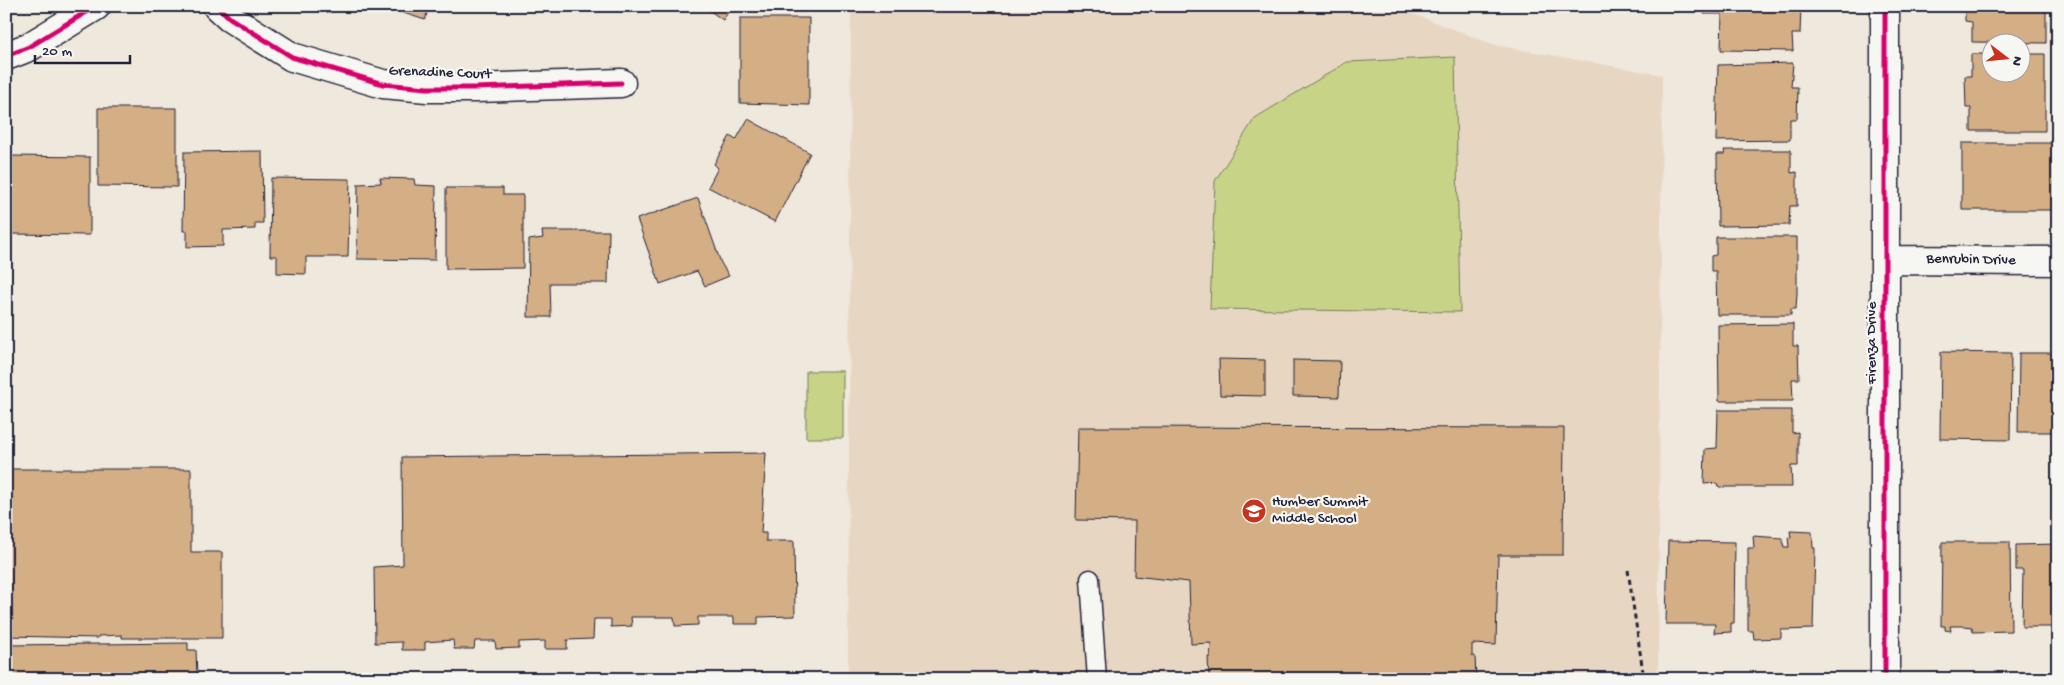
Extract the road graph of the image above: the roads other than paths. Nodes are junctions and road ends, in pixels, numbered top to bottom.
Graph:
1 (96, 6) edge
2 (218, 6) edge
3 (1885, 6) edge
4 (6, 56) edge
5 (621, 83) dead end
6 (1885, 260) junction
7 (2058, 261) edge
8 (1090, 579) dead end
9 (1098, 679) edge
10 (1885, 679) edge

1 - 4 street
2 - 5 street, Grenadine Court
3 - 6 street, Firenza Drive
6 - 7 street, Benrubin Drive
6 - 10 street, Firenza Drive
8 - 9 lane

